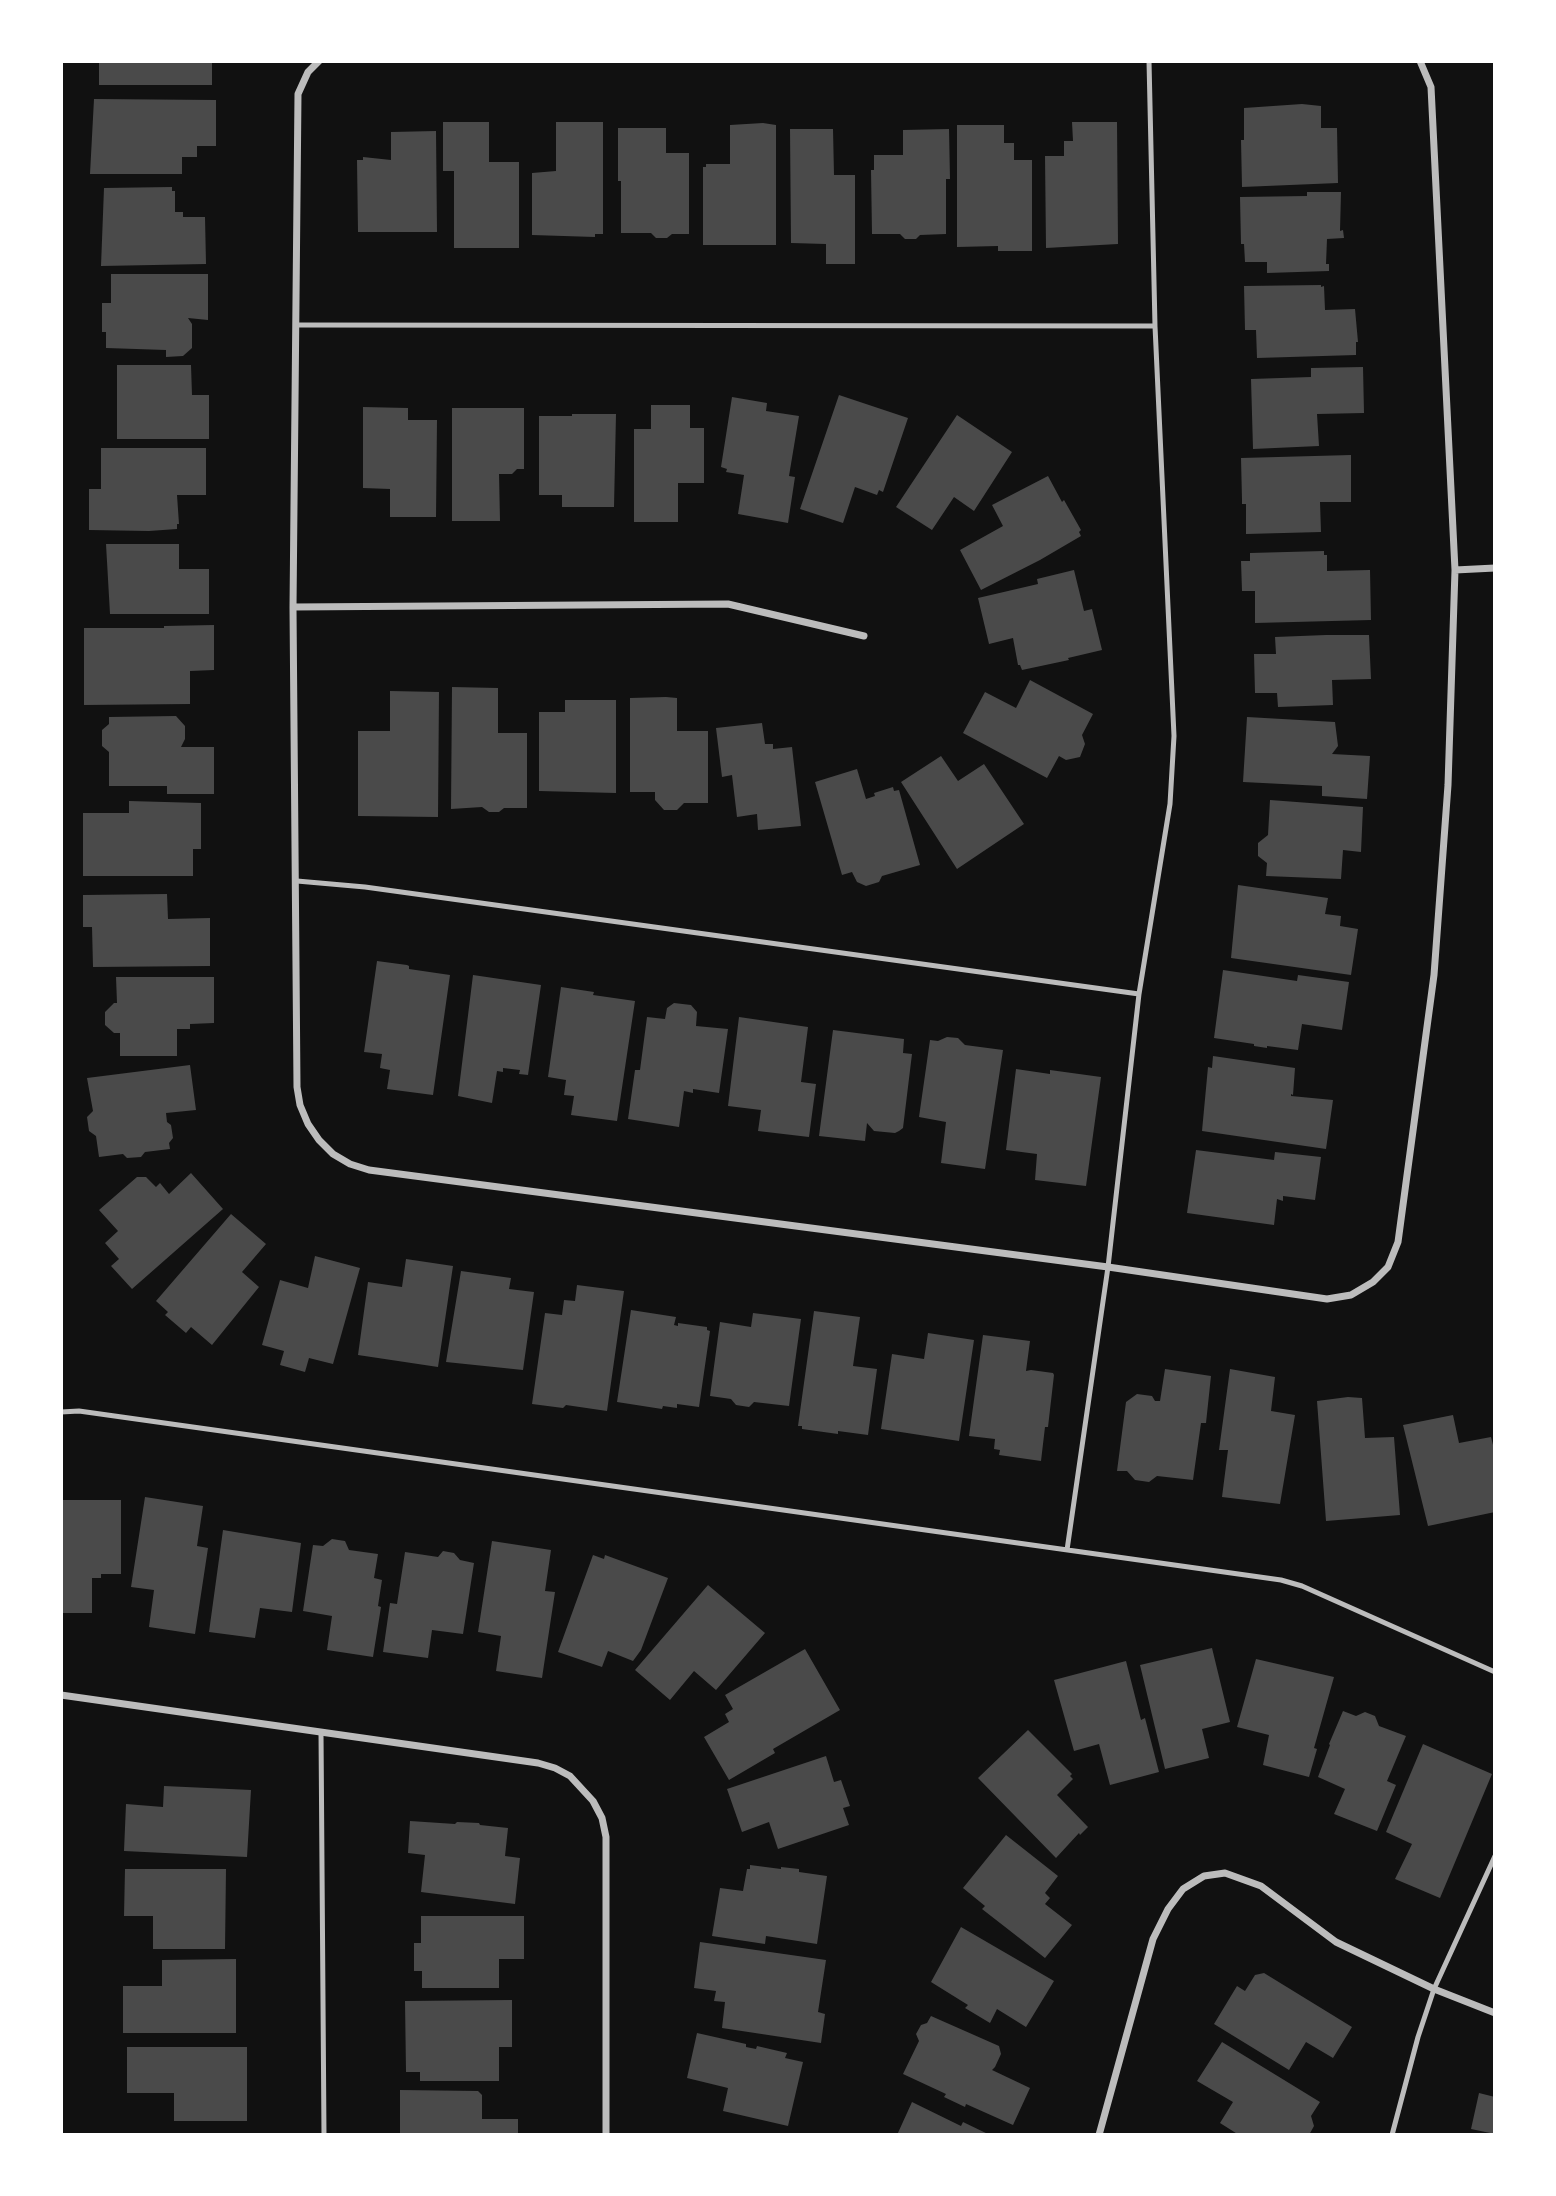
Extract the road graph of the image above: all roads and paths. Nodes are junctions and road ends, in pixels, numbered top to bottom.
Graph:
1 (319, 61) edge
2 (1149, 61) edge
3 (1420, 61) edge
4 (296, 325) junction
5 (1155, 326) junction
6 (1495, 568) edge
7 (1455, 570) junction
8 (293, 607) junction
9 (864, 636) dead end
10 (297, 881) junction
11 (1139, 993) junction
12 (1108, 1267) junction
13 (61, 1412) edge
14 (1067, 1550) junction
15 (1495, 1672) edge
16 (61, 1695) edge
17 (321, 1732) junction
18 (1495, 1856) edge
19 (1434, 1989) junction
20 (1495, 2013) edge
21 (324, 2135) edge
22 (606, 2135) edge
23 (1098, 2135) edge
24 (1392, 2135) edge

1 - 4 street
2 - 5 lane
3 - 7 street
4 - 5 lane
4 - 8 street
5 - 11 lane
6 - 7 street
7 - 12 street
8 - 9 street
8 - 10 street
10 - 11 lane
10 - 12 street
11 - 12 lane
12 - 14 lane
13 - 14 lane
14 - 15 lane
16 - 17 street
17 - 21 lane
17 - 22 street
18 - 19 lane
19 - 20 street
19 - 23 street
19 - 24 lane

